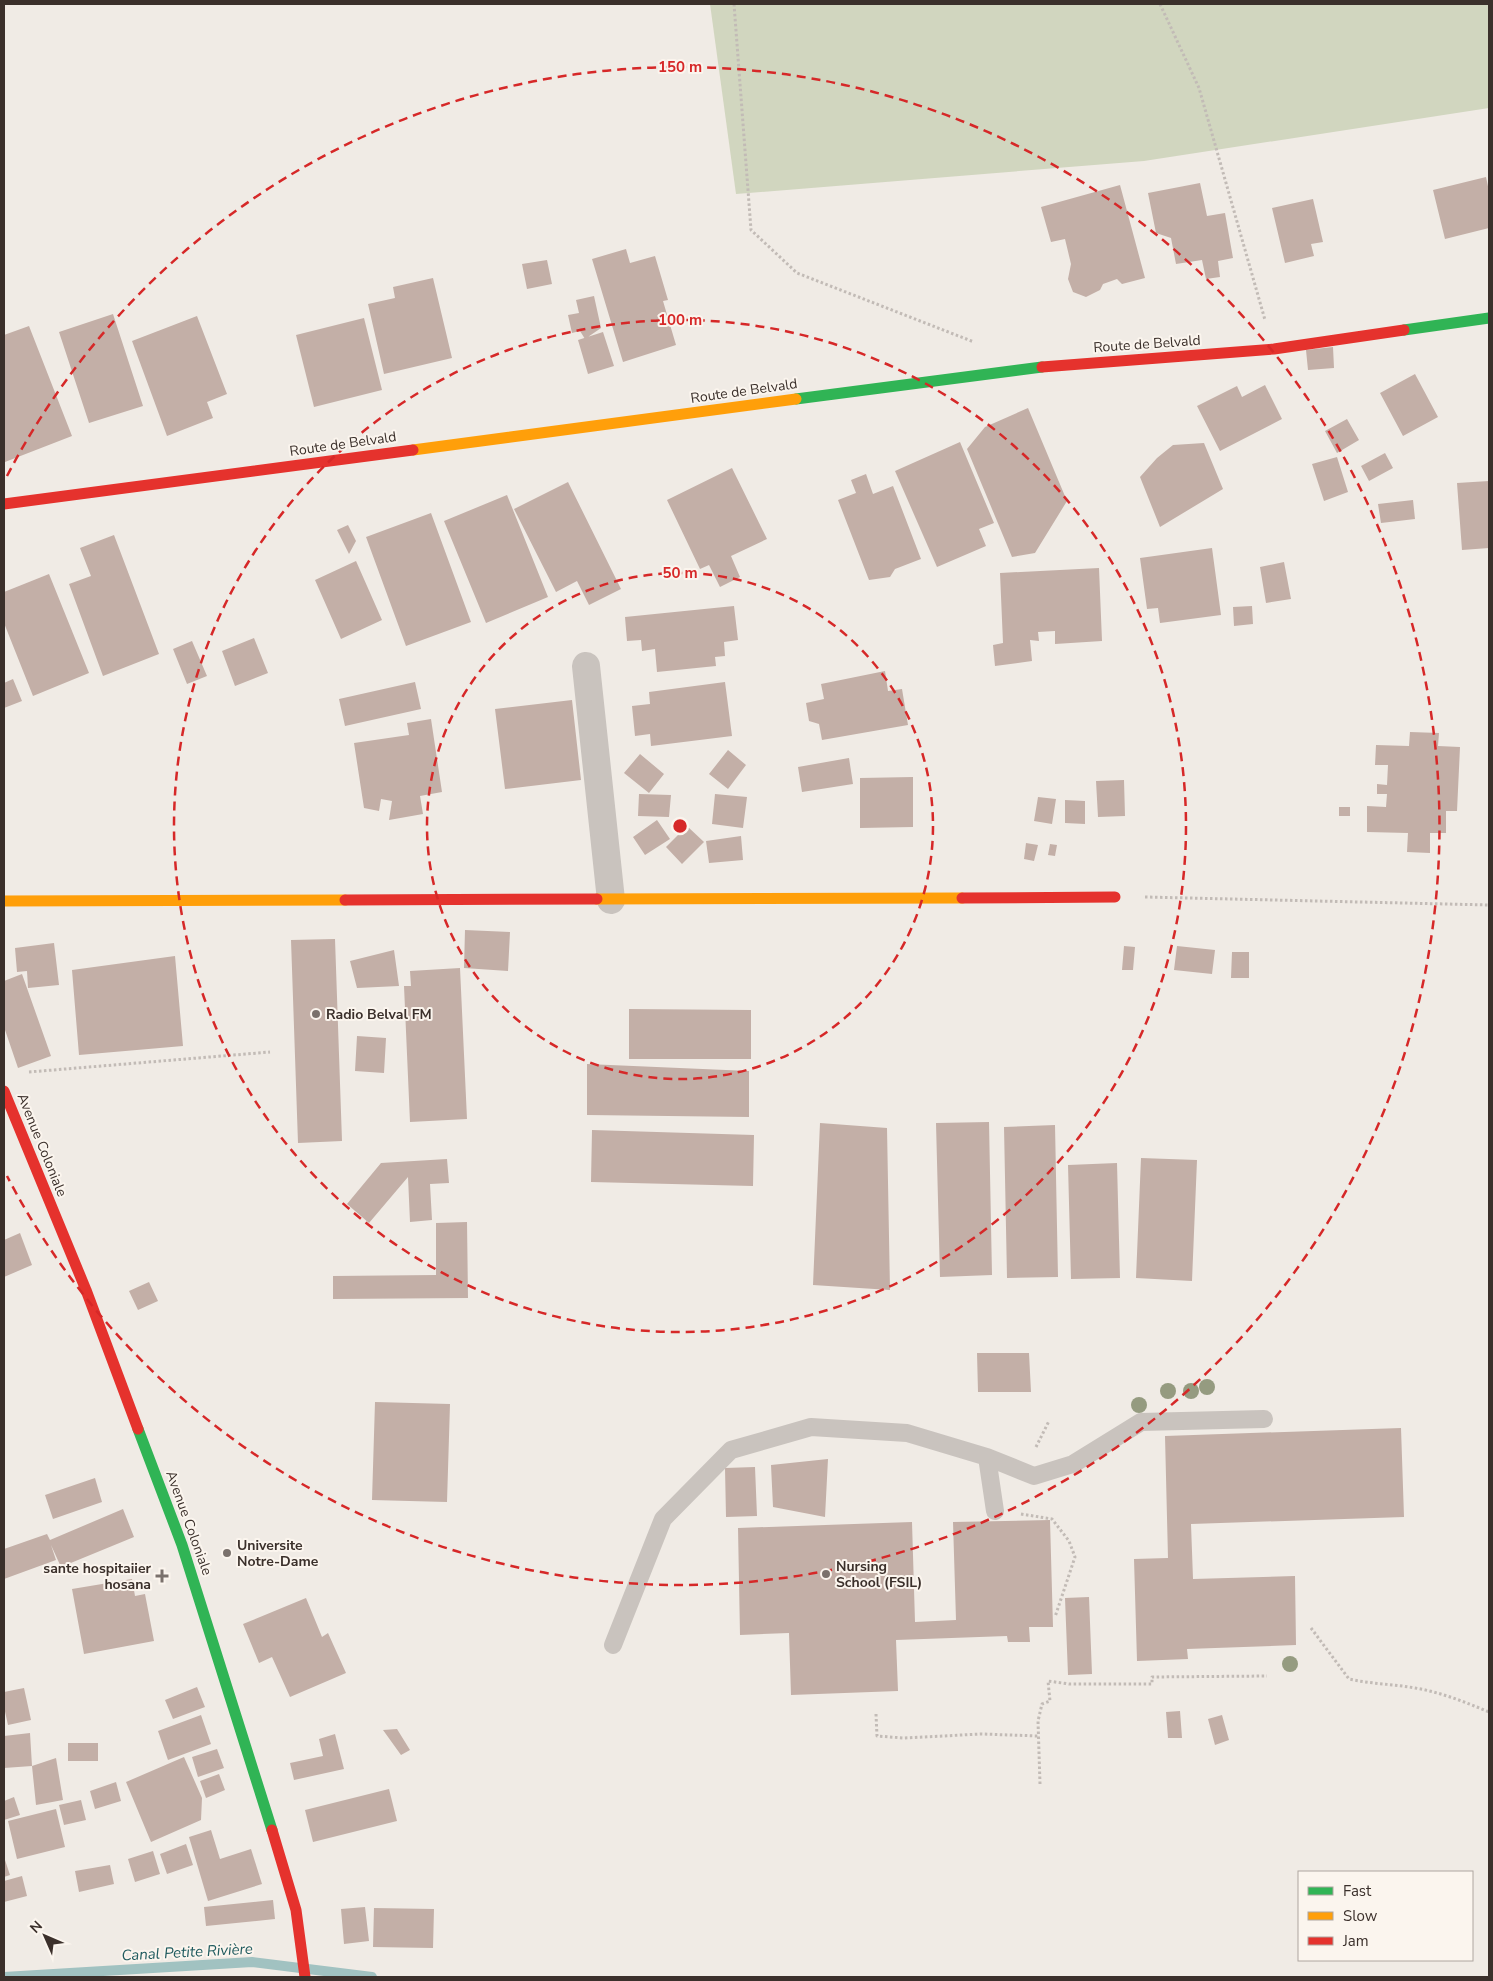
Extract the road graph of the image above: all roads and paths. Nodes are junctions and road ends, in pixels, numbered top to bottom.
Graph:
1 (734, 4) edge
2 (1160, 4) edge
3 (1489, 318) edge
4 (981, 345) dead end
5 (1274, 349) junction
6 (4, 504) edge
7 (586, 666) dead end
8 (1115, 897) joint
9 (611, 900) junction
10 (4, 901) edge
11 (1489, 904) edge
12 (270, 1052) dead end
13 (24, 1072) dead end
14 (4, 1091) edge
15 (1264, 1419) dead end
16 (987, 1457) junction
17 (995, 1510) joint
18 (1055, 1617) dead end
19 (1311, 1628) dead end
20 (613, 1646) dead end
21 (1267, 1676) dead end
22 (1489, 1712) edge
23 (876, 1714) dead end
24 (1038, 1736) junction
25 (1040, 1784) dead end
26 (305, 1977) edge

1 - 4 path
2 - 5 path
3 - 5 street, Route de Belvald
5 - 6 street, Route de Belvald
7 - 9 street
8 - 9 street
8 - 11 path
9 - 10 street
12 - 13 path
14 - 26 street, Avenue Coloniale
15 - 16 lane
16 - 17 lane
16 - 20 lane
17 - 18 path
19 - 22 path
21 - 24 path
23 - 24 path
24 - 25 path

